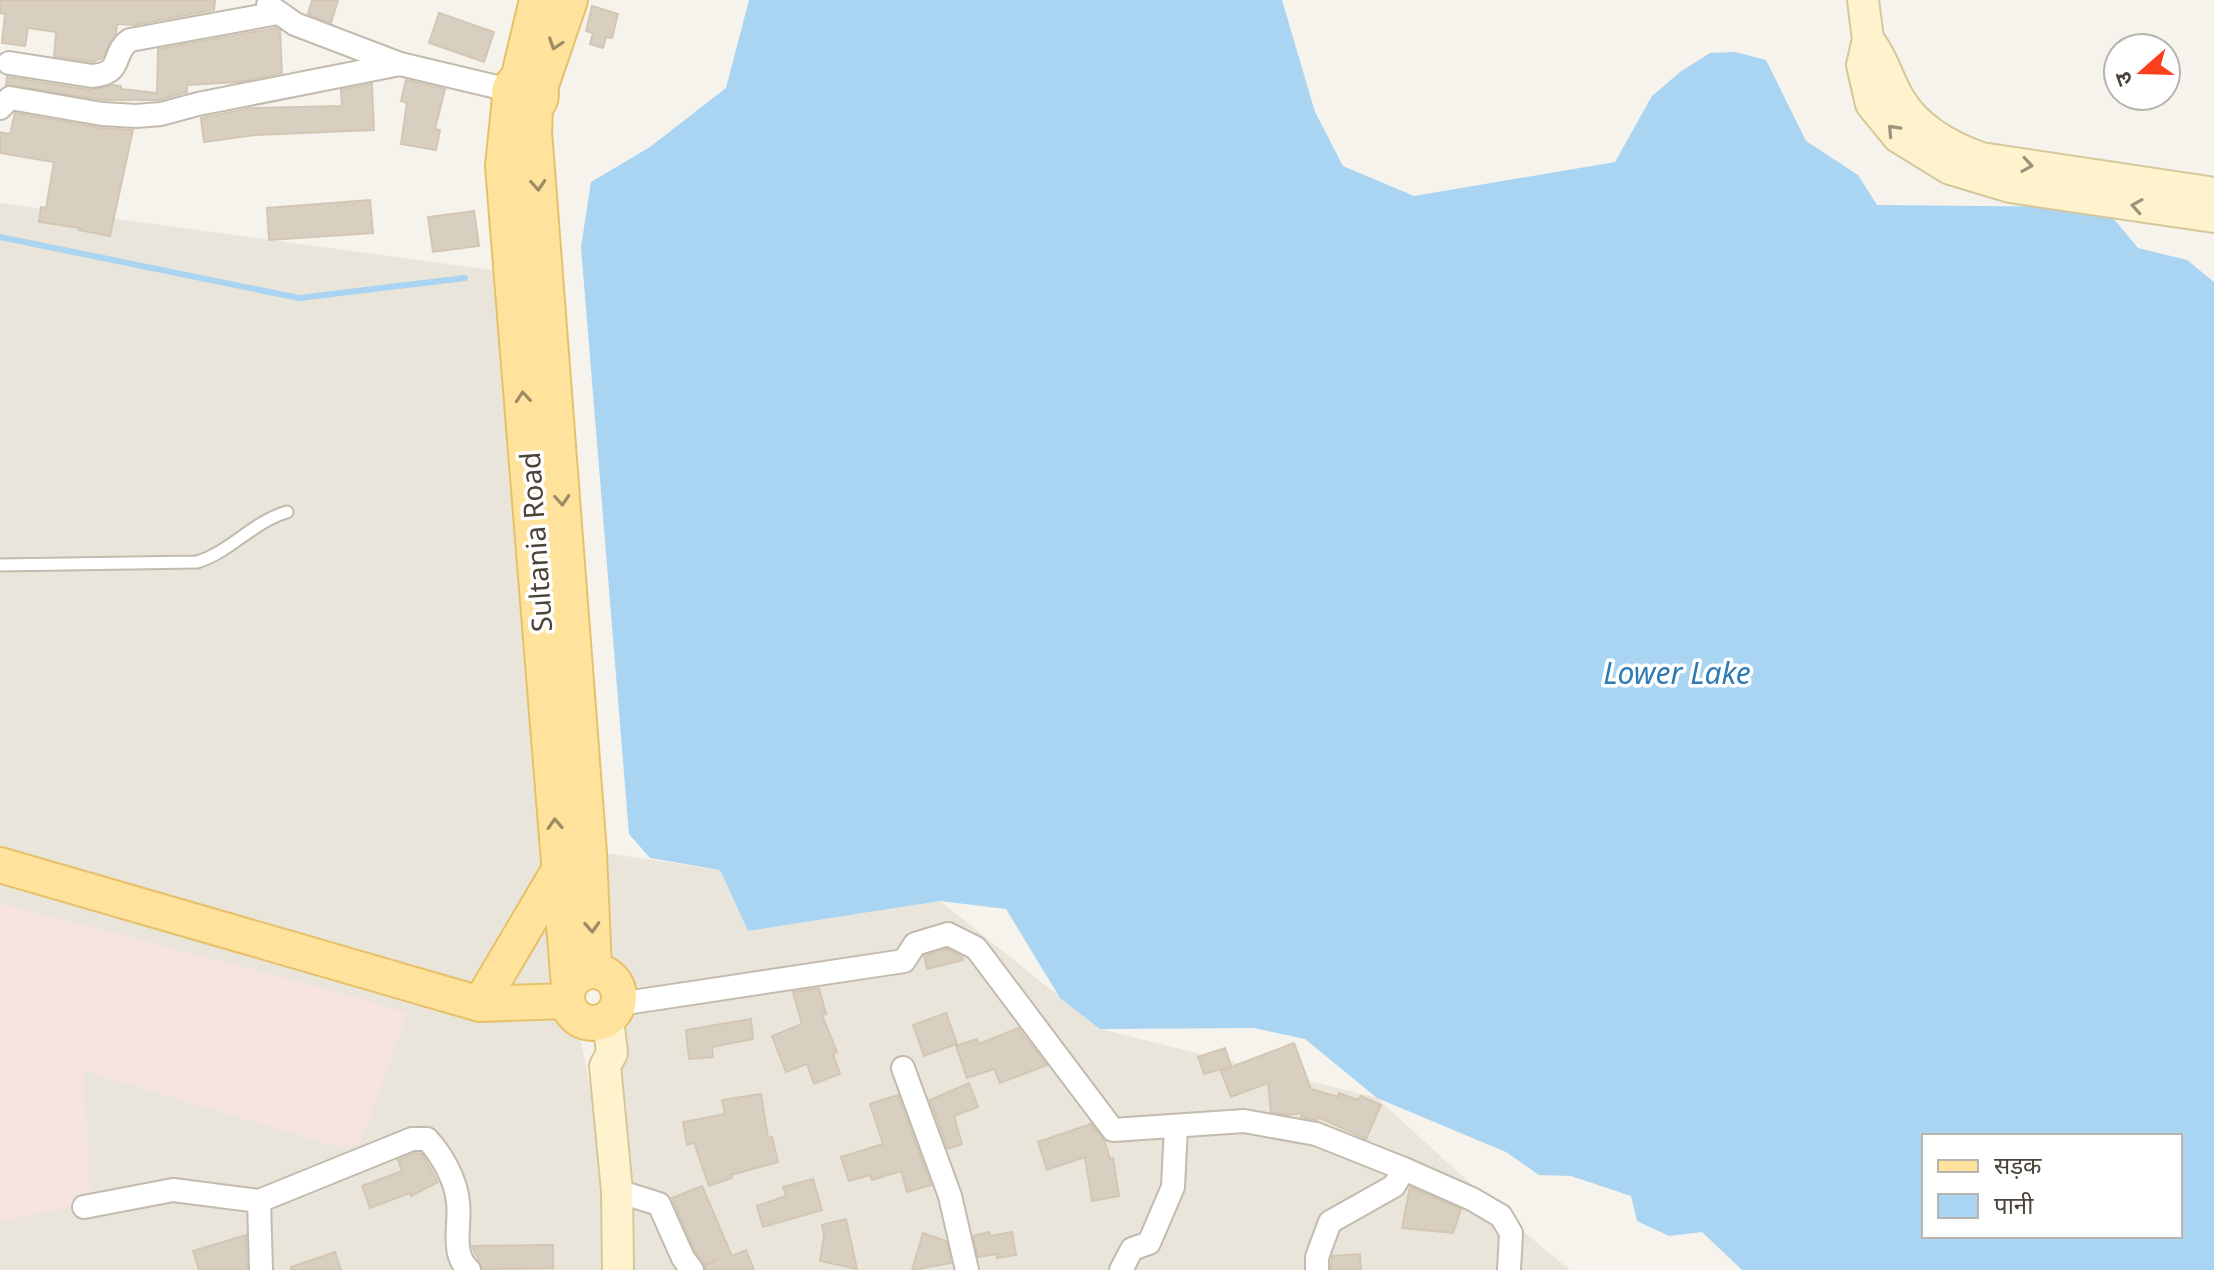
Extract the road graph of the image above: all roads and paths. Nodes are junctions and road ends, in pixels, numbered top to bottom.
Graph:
1 (537, 0) edge
2 (570, 0) edge
3 (1863, 0) edge
4 (270, 6) edge
5 (1868, 39) junction
6 (9, 63) dead end
7 (400, 64) junction
8 (523, 93) junction
9 (0, 108) edge
10 (2214, 193) edge
11 (2214, 217) edge
12 (287, 512) dead end
13 (0, 565) edge
14 (0, 865) edge
15 (558, 872) junction
16 (591, 1000) junction
17 (480, 1004) junction
18 (903, 1068) dead end
19 (1176, 1127) junction
20 (1404, 1169) junction
21 (617, 1191) junction
22 (259, 1201) junction
23 (84, 1207) dead end
24 (261, 1270) edge
25 (469, 1270) edge
26 (618, 1270) edge
27 (692, 1270) edge
28 (967, 1270) edge
29 (1121, 1270) edge
30 (1317, 1270) edge
31 (1509, 1270) edge

1 - 8 main road, Sultania Road
2 -> 8 main road, Sultania Road
3 - 5 street
4 - 6 street
4 - 7 street
5 -> 10 street
11 -> 5 street
7 - 8 street
7 - 9 street
15 -> 8 main road, Sultania Road
8 -> 16 main road, Sultania Road
12 - 13 lane
14 - 17 main road
15 - 16 main road, Sultania Road
15 - 17 main road
16 - 17 main road
16 - 19 street
16 - 21 street
18 - 28 street
19 - 20 street
19 - 29 street
20 - 30 street
20 - 31 street
21 - 26 street
21 - 27 street
22 - 23 street
22 - 24 street
22 - 25 street

